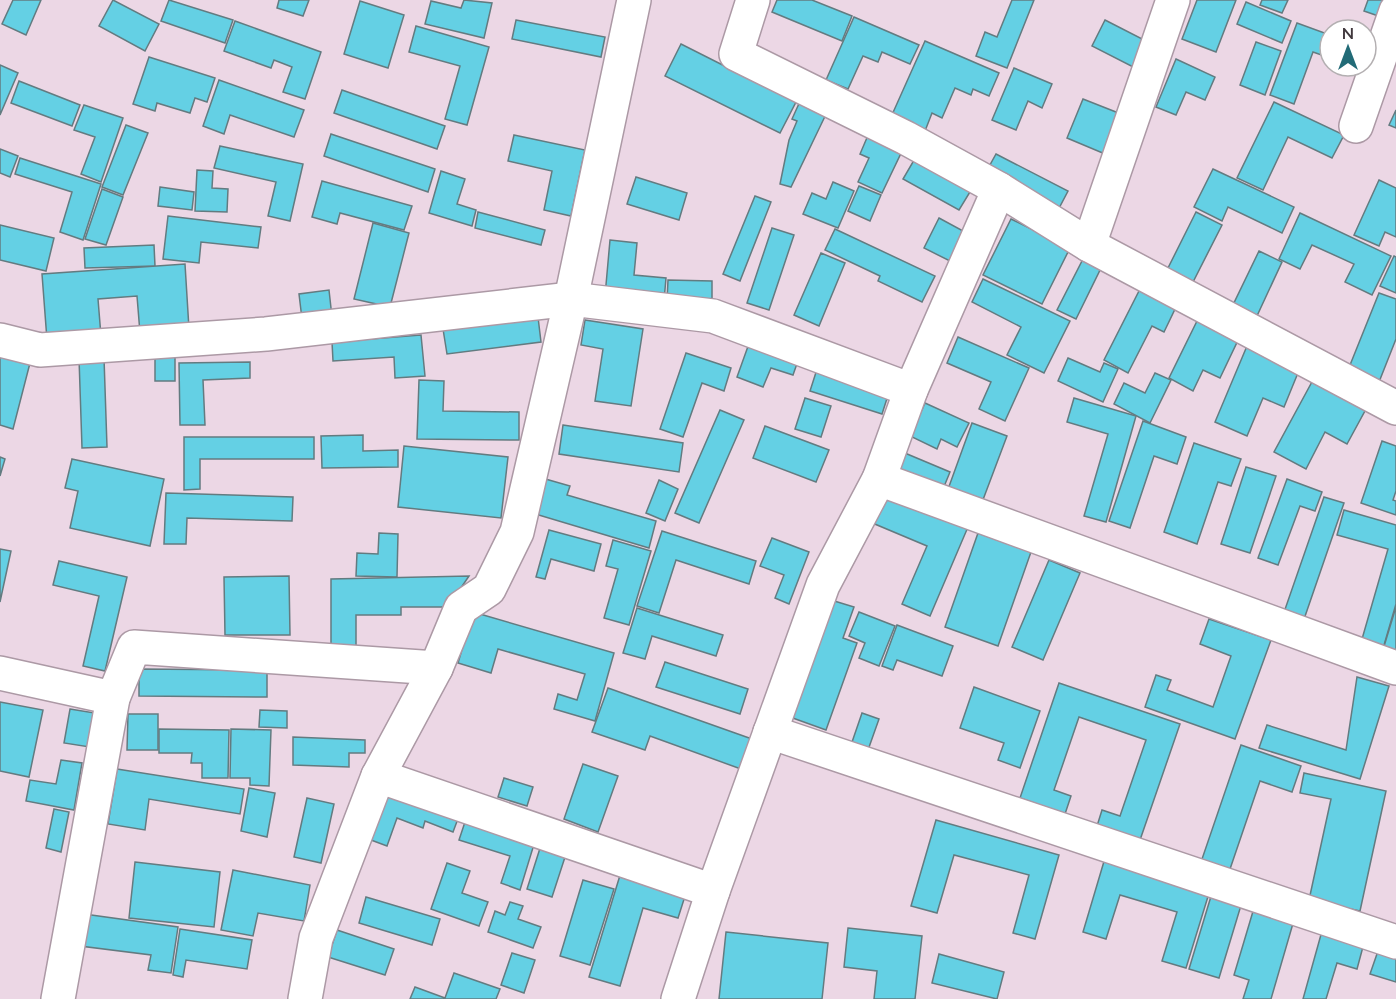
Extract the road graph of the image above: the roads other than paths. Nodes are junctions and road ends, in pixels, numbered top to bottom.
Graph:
1 (634, 0) edge
2 (753, 0) edge
3 (1173, 0) edge
4 (1396, 11) edge
5 (1356, 126) dead end
6 (999, 189) junction
7 (1089, 245) junction
8 (571, 299) junction
9 (0, 340) edge
10 (911, 390) junction
11 (1396, 408) edge
12 (879, 479) junction
13 (436, 668) junction
14 (1396, 668) edge
15 (0, 673) edge
16 (113, 698) junction
17 (770, 732) junction
18 (378, 776) junction
19 (713, 891) junction
20 (1396, 942) edge
21 (58, 999) edge
22 (305, 999) edge
23 (678, 999) edge

1 - 8 street
2 - 6 street
3 - 7 street
4 - 5 street
6 - 7 street
6 - 10 street
7 - 11 street
8 - 9 street
8 - 10 street
8 - 13 street
10 - 12 street
12 - 14 street
12 - 17 street
13 - 16 street
13 - 18 street
15 - 16 street
16 - 21 street
17 - 19 street
17 - 20 street
18 - 19 street
18 - 22 street
19 - 23 street

